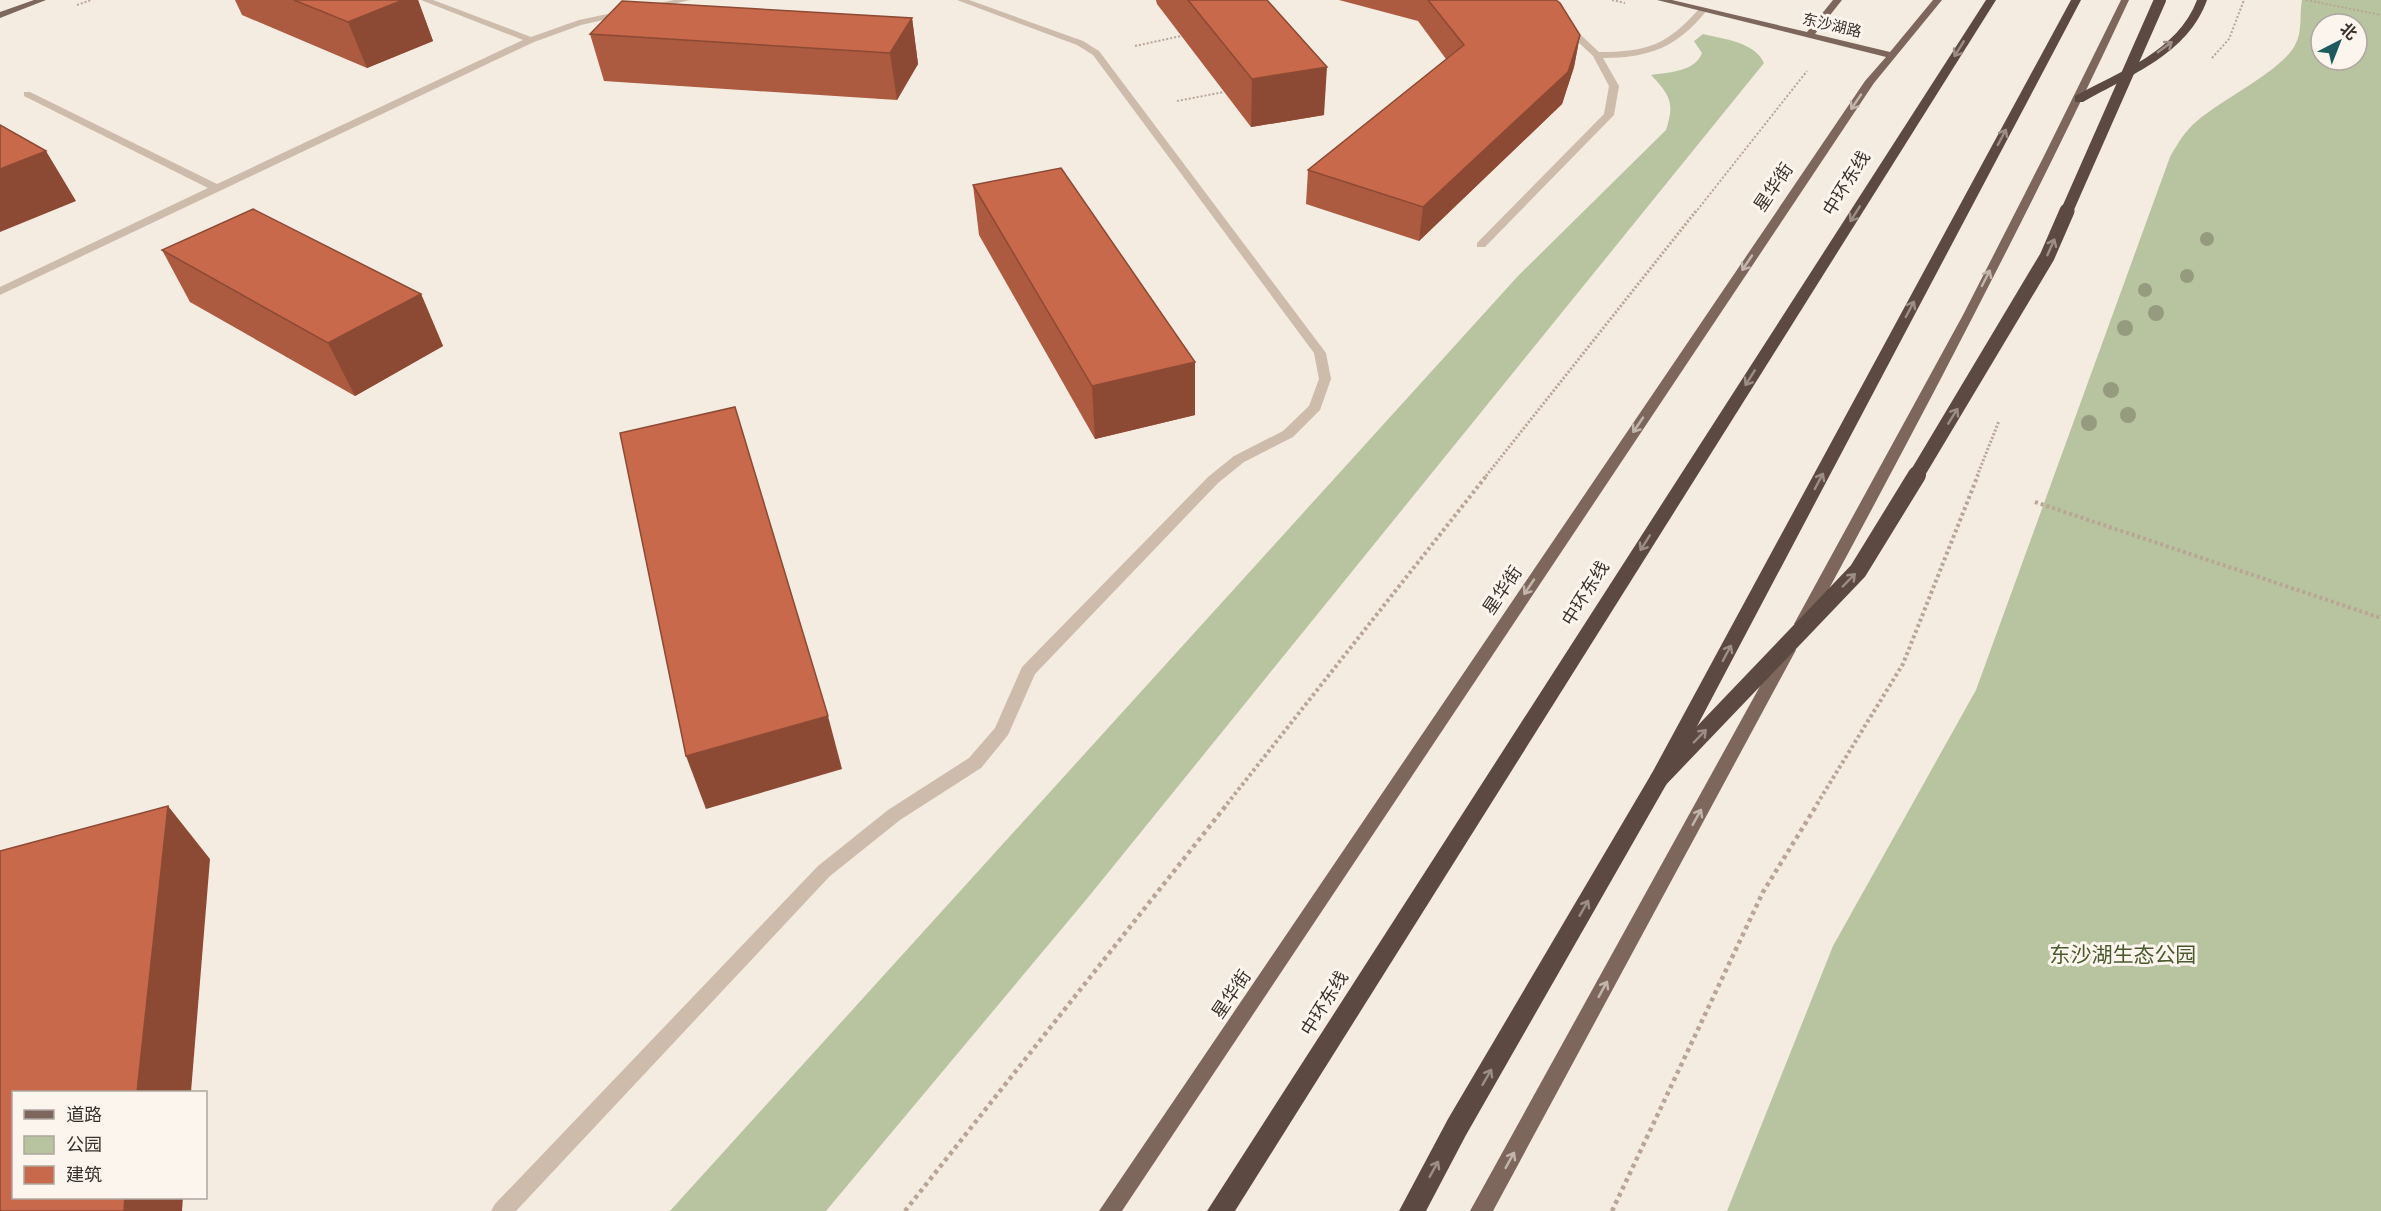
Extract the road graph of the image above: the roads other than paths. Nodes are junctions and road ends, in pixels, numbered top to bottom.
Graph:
1 (42, 0) edge
2 (425, 0) edge
3 (686, 0) edge
4 (965, 0) edge
5 (1661, 0) edge
6 (1838, 0) edge
7 (1938, 0) edge
8 (1991, 0) edge
9 (2076, 0) edge
10 (2125, 0) edge
11 (2160, 0) edge
12 (2202, 0) edge
13 (1703, 10) junction
14 (1552, 14) edge
15 (0, 15) edge
16 (1810, 35) junction
17 (531, 40) junction
18 (1597, 55) junction
19 (1891, 55) junction
20 (27, 94) dead end
21 (2079, 99) junction
22 (218, 189) junction
23 (1480, 245) dead end
24 (0, 291) edge
25 (1659, 779) junction
26 (501, 1211) edge
27 (1110, 1211) edge
28 (1220, 1211) edge
29 (1412, 1211) edge
30 (1482, 1211) edge

1 - 15 main road
2 - 17 street
3 - 17 street
4 - 26 street
5 - 13 main road, 东沙湖路
6 - 16 main road
7 - 19 main road, 星华街
8 -> 28 highway, 中环东线
25 -> 9 highway, bridge
10 - 21 main road
25 -> 11 highway, bridge
21 -> 12 highway
13 - 16 main road, 东沙湖路
13 - 18 street
14 - 18 street
16 - 19 main road, 东沙湖路
17 - 22 street
18 - 23 street
19 -> 27 main road, 星华街
20 - 22 street
30 -> 21 main road
22 - 24 street
29 -> 25 highway

